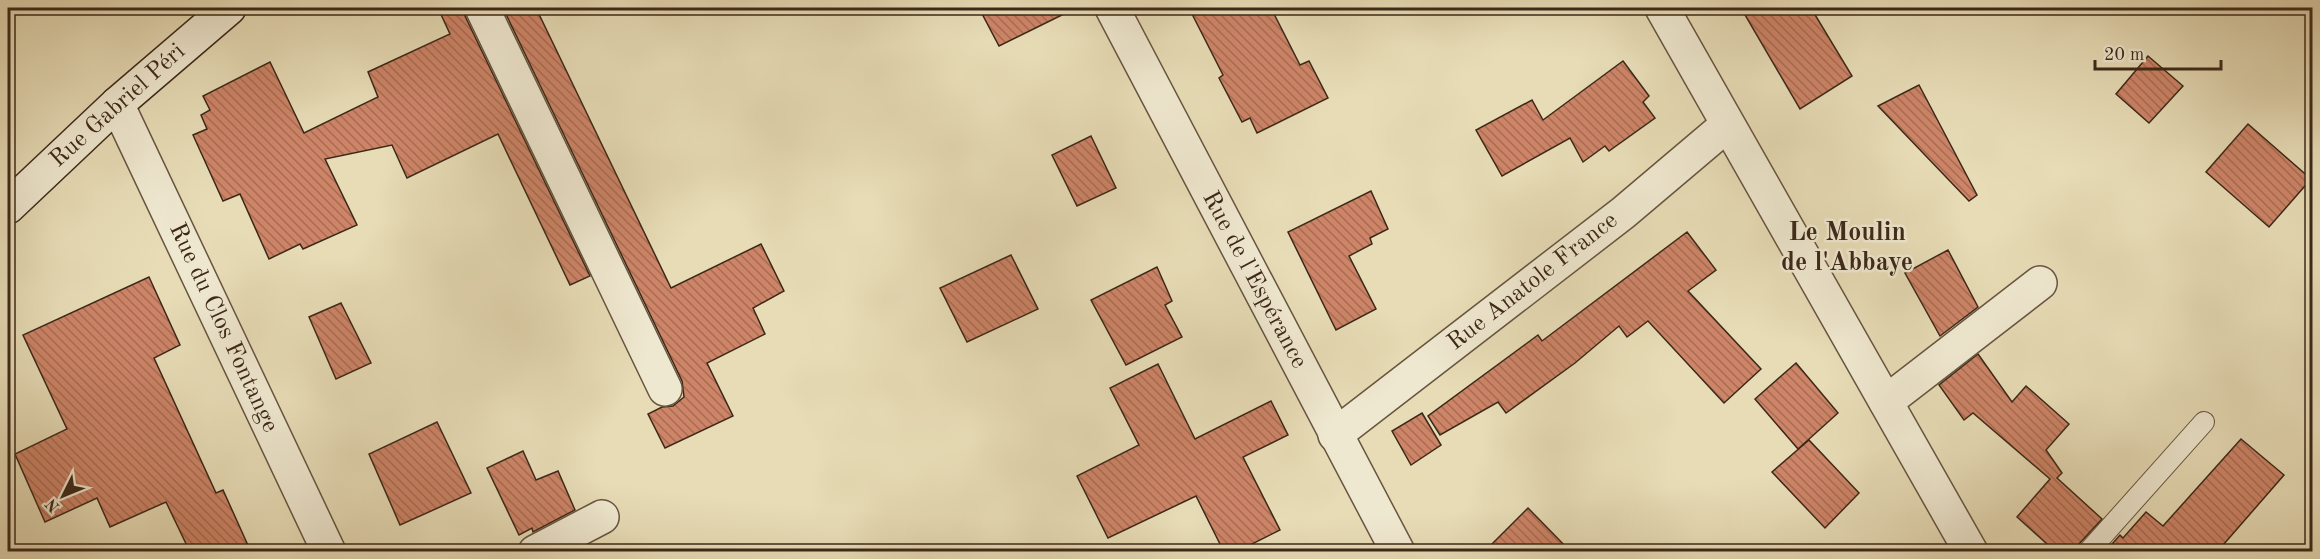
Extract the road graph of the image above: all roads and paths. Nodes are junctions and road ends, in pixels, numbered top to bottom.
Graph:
1 (229, 8) edge
2 (482, 8) edge
3 (1112, 8) edge
4 (1662, 8) edge
5 (117, 104) junction
6 (1727, 124) junction
7 (8, 207) edge
8 (2040, 283) dead end
9 (665, 389) dead end
10 (1886, 402) junction
11 (2204, 422) dead end
12 (1335, 435) junction
13 (602, 517) dead end
14 (329, 552) edge
15 (536, 552) edge
16 (1398, 552) edge
17 (1971, 552) edge
18 (2088, 552) edge

1 - 5 street, Rue Gabriel Péri
2 - 9 street
3 - 12 street, Rue de l'Espérance
4 - 6 street
5 - 7 street, Rue Gabriel Péri
5 - 14 street, Rue du Clos Fontange
6 - 10 street
6 - 12 street, Rue Anatole France
8 - 10 street
10 - 17 street
11 - 18 lane
12 - 16 street, Rue de l'Espérance
13 - 15 street

